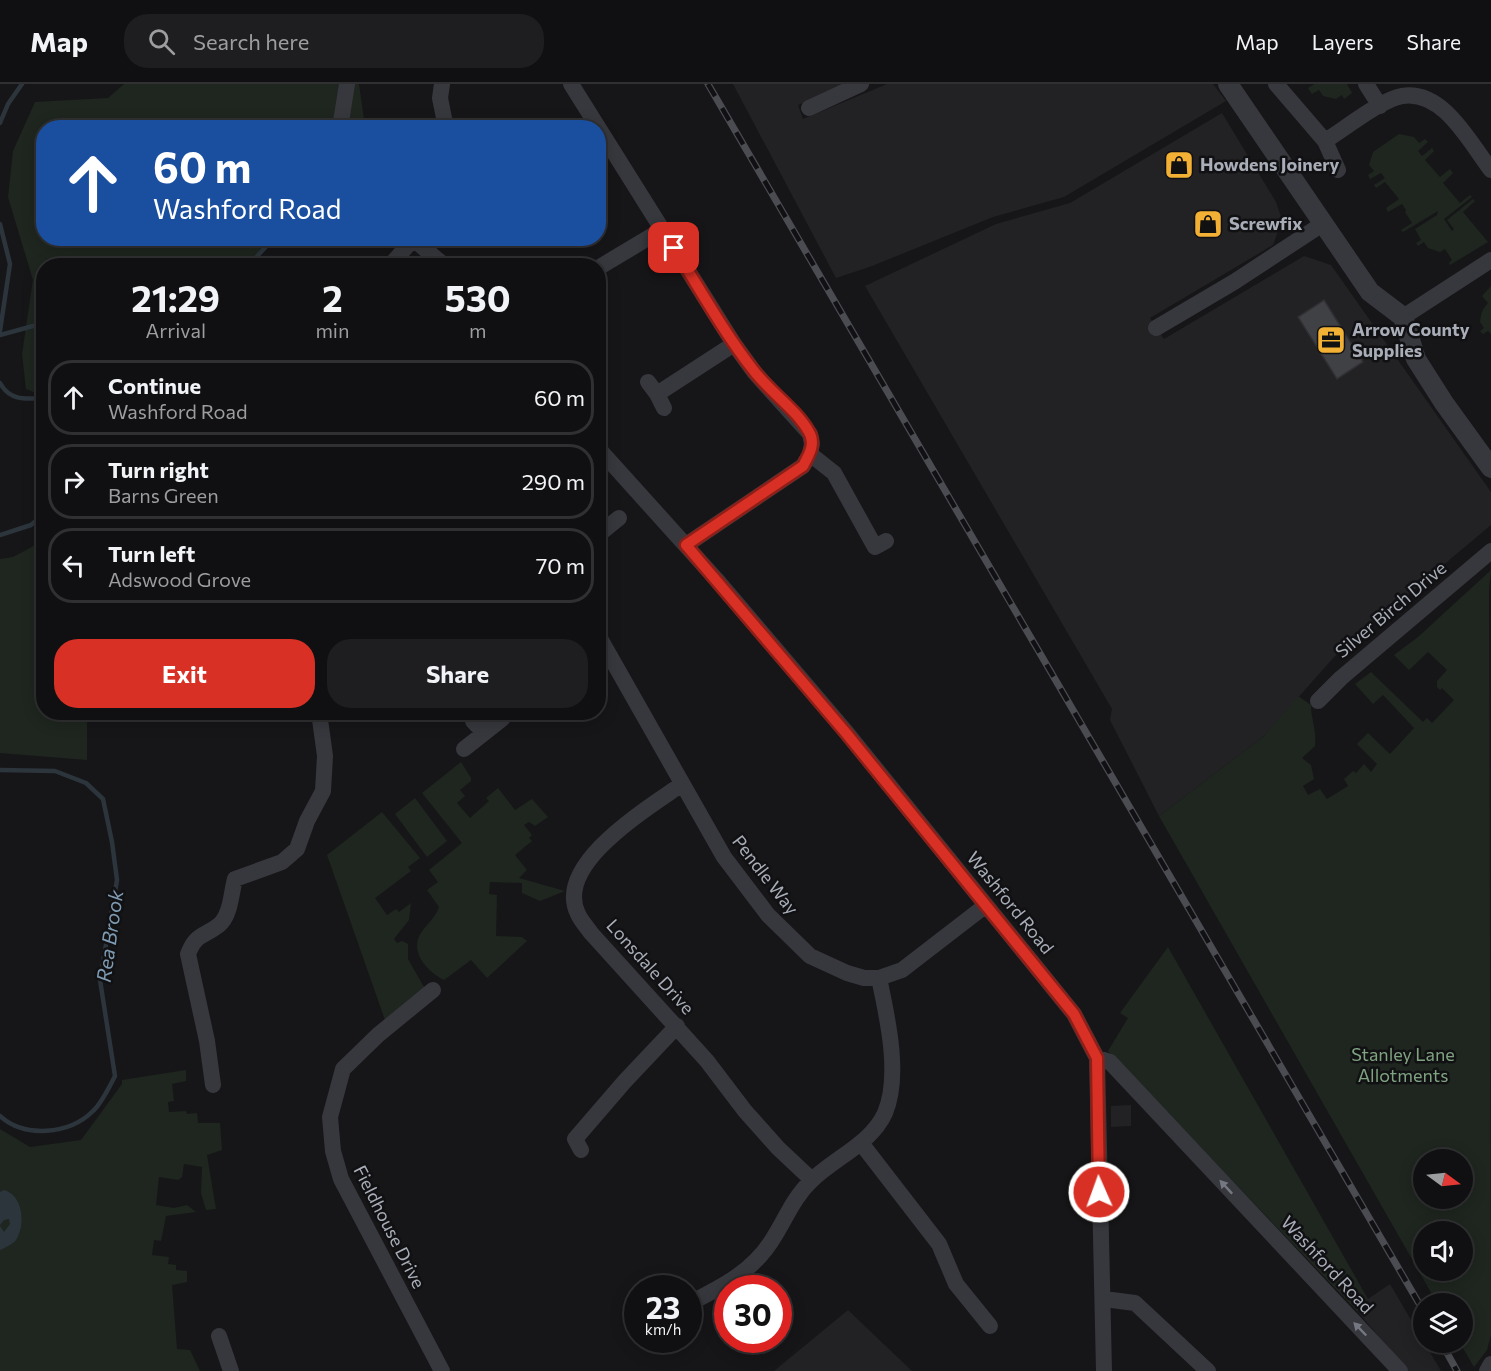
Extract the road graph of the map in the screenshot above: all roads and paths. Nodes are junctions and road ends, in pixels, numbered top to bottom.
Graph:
1 (347, 84) edge
2 (442, 84) edge
3 (571, 84) edge
4 (861, 84) edge
5 (1228, 84) edge
6 (1276, 84) edge
7 (1366, 84) edge
8 (1380, 106) junction
9 (809, 108) dead end
10 (341, 120) edge
11 (444, 120) edge
12 (594, 120) edge
13 (606, 139) edge
14 (1325, 141) junction
15 (1338, 170) dead end
16 (1491, 170) edge
17 (1324, 223) junction
18 (663, 229) junction
19 (406, 246) edge
20 (421, 246) edge
21 (397, 258) edge
22 (435, 258) edge
23 (1491, 260) edge
24 (606, 263) edge
25 (1403, 317) junction
26 (1156, 328) dead end
27 (734, 344) junction
28 (656, 394) dead end
29 (810, 454) junction
30 (606, 456) edge
31 (1491, 468) edge
32 (619, 518) dead end
33 (606, 526) edge
34 (686, 545) junction
35 (876, 548) dead end
36 (1491, 551) edge
37 (606, 649) edge
38 (1318, 701) dead end
39 (320, 720) edge
40 (499, 720) edge
41 (464, 749) dead end
42 (682, 784) junction
43 (985, 906) junction
44 (879, 978) junction
45 (433, 990) dead end
46 (677, 1026) junction
47 (1097, 1058) junction
48 (213, 1085) dead end
49 (573, 1139) dead end
50 (861, 1143) junction
51 (812, 1180) junction
52 (702, 1291) edge
53 (1104, 1299) junction
54 (982, 1323) dead end
55 (219, 1336) dead end
56 (231, 1371) edge
57 (442, 1371) edge
58 (1104, 1371) edge
59 (1208, 1371) edge
60 (1400, 1371) edge

1 - 10 street
2 - 11 street
3 - 12 street
4 - 9 street
5 - 17 street
6 - 14 street
7 - 8 street
8 - 14 street
8 - 16 street
13 - 18 street
14 - 15 street
17 - 25 street
17 - 26 street
18 - 24 street
18 - 27 street
19 - 21 street
20 - 22 street
23 - 25 street
25 - 31 street
27 - 28 street
27 - 29 street
29 - 34 street
29 - 35 street
30 - 34 street, Washford Road
32 - 33 street
34 - 43 street, Washford Road
36 - 38 street, Silver Birch Drive
37 - 42 street, Pendle Way
39 - 48 street
40 - 41 street
42 - 44 street, Pendle Way
42 - 46 street, Lonsdale Drive
43 - 44 street
43 - 47 street, Washford Road
44 - 50 street
45 - 57 street, Fieldhouse Drive
46 - 49 street
46 - 51 street, Lonsdale Drive
47 - 53 street
60 -> 47 street, Washford Road
50 - 51 street
50 - 54 street
51 - 52 street
53 - 58 street
53 - 59 street
55 - 56 street

